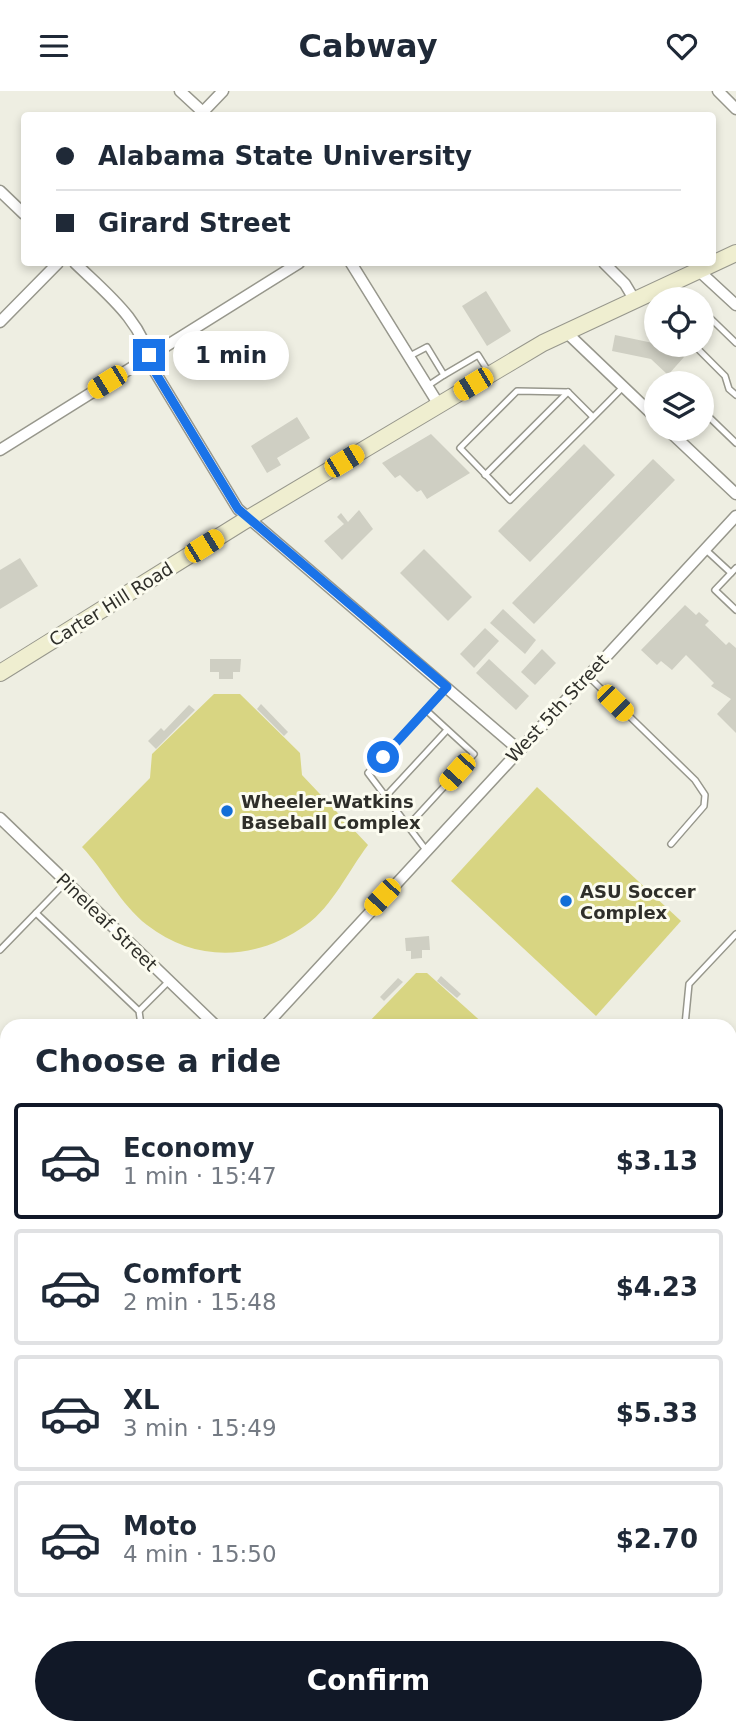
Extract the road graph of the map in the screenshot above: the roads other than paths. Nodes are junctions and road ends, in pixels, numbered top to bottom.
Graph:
1 (180, 91) edge
2 (223, 91) edge
3 (718, 91) edge
4 (736, 109) edge
5 (200, 112) edge
6 (206, 112) edge
7 (0, 191) edge
8 (21, 211) edge
9 (736, 253) edge
10 (716, 262) edge
11 (55, 266) edge
12 (78, 266) edge
13 (294, 266) edge
14 (353, 266) edge
15 (607, 266) edge
16 (707, 266) edge
17 (698, 270) junction
18 (634, 299) junction
19 (736, 305) edge
20 (0, 322) edge
21 (714, 322) edge
22 (565, 331) junction
23 (736, 343) edge
24 (149, 355) junction
25 (706, 357) edge
26 (408, 358) junction
27 (490, 374) junction
28 (444, 375) junction
29 (426, 387) junction
30 (624, 387) junction
31 (568, 392) junction
32 (736, 395) edge
33 (439, 405) junction
34 (644, 406) edge
35 (593, 417) junction
36 (714, 422) edge
37 (681, 442) edge
38 (736, 443) edge
39 (0, 450) edge
40 (485, 475) junction
41 (736, 494) edge
42 (736, 516) edge
43 (249, 518) junction
44 (705, 549) junction
45 (734, 571) edge
46 (736, 610) edge
47 (1, 670) edge
48 (587, 676) junction
49 (447, 687) junction
50 (426, 710) junction
51 (447, 730) junction
52 (519, 750) junction
53 (386, 796) junction
54 (0, 818) edge
55 (408, 826) junction
56 (671, 843) dead end
57 (426, 850) junction
58 (66, 882) junction
59 (36, 913) junction
60 (736, 934) edge
61 (0, 950) edge
62 (169, 981) junction
63 (139, 1011) junction
64 (140, 1019) edge
65 (209, 1019) edge
66 (271, 1019) edge
67 (686, 1019) edge

1 - 5 street
2 - 6 street
3 - 4 street
7 - 8 street
9 - 10 main road, Carter Hill Road
11 - 20 street
12 - 24 street
13 - 24 street
14 - 26 street
15 - 18 street
16 - 17 main road, Carter Hill Road
17 - 18 main road, Carter Hill Road
17 - 19 street
18 - 22 main road, Carter Hill Road
21 - 23 lane
22 - 27 main road, Carter Hill Road
22 - 30 street
24 - 39 street
24 - 43 street
25 - 32 lane
26 - 28 lane
26 - 29 street
27 - 28 lane
27 - 33 main road, Carter Hill Road
28 - 29 lane
29 - 33 street
30 - 34 street
30 - 35 lane
31 - 35 lane
31 - 40 lane
31 - 40 lane
33 - 43 main road, Carter Hill Road
35 - 40 lane
36 - 38 lane
37 - 41 street
42 - 44 street, West 5th Street
43 - 47 main road, Carter Hill Road
43 - 49 street
44 - 45 lane
44 - 48 street, West 5th Street
45 - 46 lane
48 - 52 street, West 5th Street
48 - 56 lane
49 - 50 lane
49 - 52 street
50 - 51 lane
50 - 53 lane
51 - 53 lane
51 - 55 lane
52 - 57 street, West 5th Street
53 - 55 lane
54 - 58 street, Pineleaf Street
55 - 57 lane
57 - 66 street, West 5th Street
58 - 59 lane
58 - 62 street, Pineleaf Street
59 - 61 lane
59 - 63 lane
60 - 67 lane
62 - 63 lane
62 - 65 street, Pineleaf Street
63 - 64 lane

